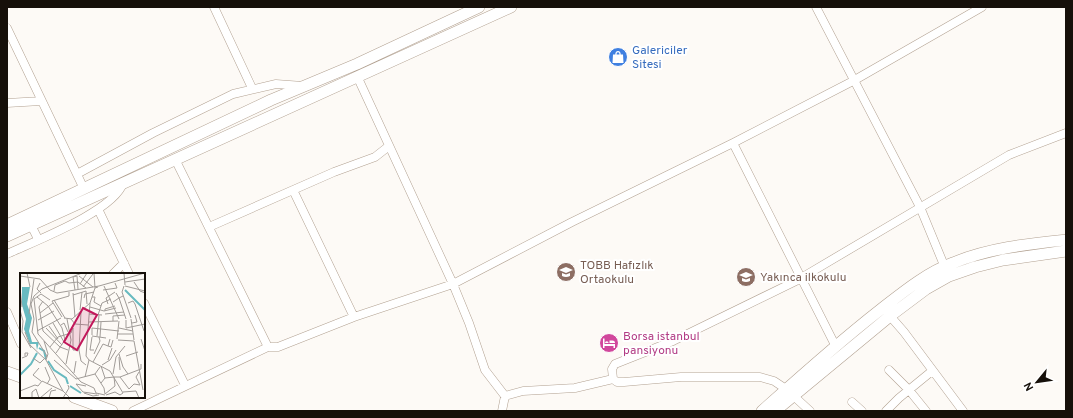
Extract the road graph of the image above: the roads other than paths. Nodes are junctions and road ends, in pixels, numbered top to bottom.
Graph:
1 (214, 7) edge
2 (479, 7) edge
3 (511, 7) edge
4 (816, 7) edge
5 (982, 7) edge
6 (7, 28) edge
7 (357, 76) junction
8 (853, 81) junction
9 (304, 86) junction
10 (252, 88) junction
11 (41, 101) junction
12 (7, 104) edge
13 (1066, 133) edge
14 (733, 143) junction
15 (389, 146) junction
16 (175, 159) junction
17 (77, 174) junction
18 (123, 183) junction
19 (84, 189) junction
20 (293, 190) junction
21 (920, 207) junction
22 (98, 209) junction
23 (7, 225) edge
24 (31, 226) junction
25 (209, 227) junction
26 (7, 236) edge
27 (38, 239) junction
28 (1066, 240) edge
29 (1066, 251) edge
30 (7, 254) edge
31 (124, 263) junction
32 (947, 272) junction
33 (114, 273) edge
34 (129, 273) edge
35 (801, 278) junction
36 (453, 284) junction
37 (145, 305) edge
38 (7, 312) edge
39 (890, 316) junction
40 (354, 317) junction
41 (20, 342) edge
42 (835, 345) junction
43 (268, 346) junction
44 (889, 370) dead end
45 (932, 371) junction
46 (7, 372) edge
47 (20, 377) edge
48 (613, 379) junction
49 (185, 385) junction
50 (909, 390) junction
51 (790, 392) junction
52 (506, 396) junction
53 (77, 398) edge
54 (852, 402) dead end
55 (110, 411) edge
56 (133, 411) edge
57 (502, 411) edge
58 (762, 411) edge
59 (775, 411) edge
60 (810, 411) edge
61 (862, 411) edge
62 (886, 411) edge
63 (926, 411) edge
64 (963, 411) edge

1 - 10 street
2 - 9 main road
3 - 7 main road
4 - 8 street
5 - 8 street
6 - 11 street
7 - 15 street
7 - 16 main road
8 - 14 street
8 - 21 street
9 - 10 street
9 - 19 main road
10 - 17 street
11 - 12 street
11 - 17 street
13 - 21 street
14 - 35 street
14 - 36 street
15 - 20 street
15 - 36 street
16 - 18 main road
16 - 25 street
17 - 19 street
18 - 22 street
18 - 24 main road
19 - 23 main road
20 - 25 street
20 - 40 street
21 - 32 street
21 - 35 street
22 - 27 street
22 - 31 street
24 - 26 main road
24 - 27 street
25 - 43 street
27 - 30 street
28 - 32 main road
29 - 32 main road
31 - 33 street
31 - 34 street
32 - 39 main road
32 - 42 main road
35 - 42 street
35 - 48 street
36 - 40 street
36 - 52 street
37 - 49 street
38 - 41 street
39 - 45 street
39 - 51 main road
40 - 43 street
42 - 51 main road
43 - 49 street
44 - 50 street
45 - 50 street
45 - 64 street
46 - 47 main road
48 - 51 street
48 - 52 street
49 - 56 street
50 - 62 street
50 - 63 street
51 - 58 main road
51 - 59 main road
51 - 60 street
52 - 57 street
53 - 55 main road
54 - 61 street

